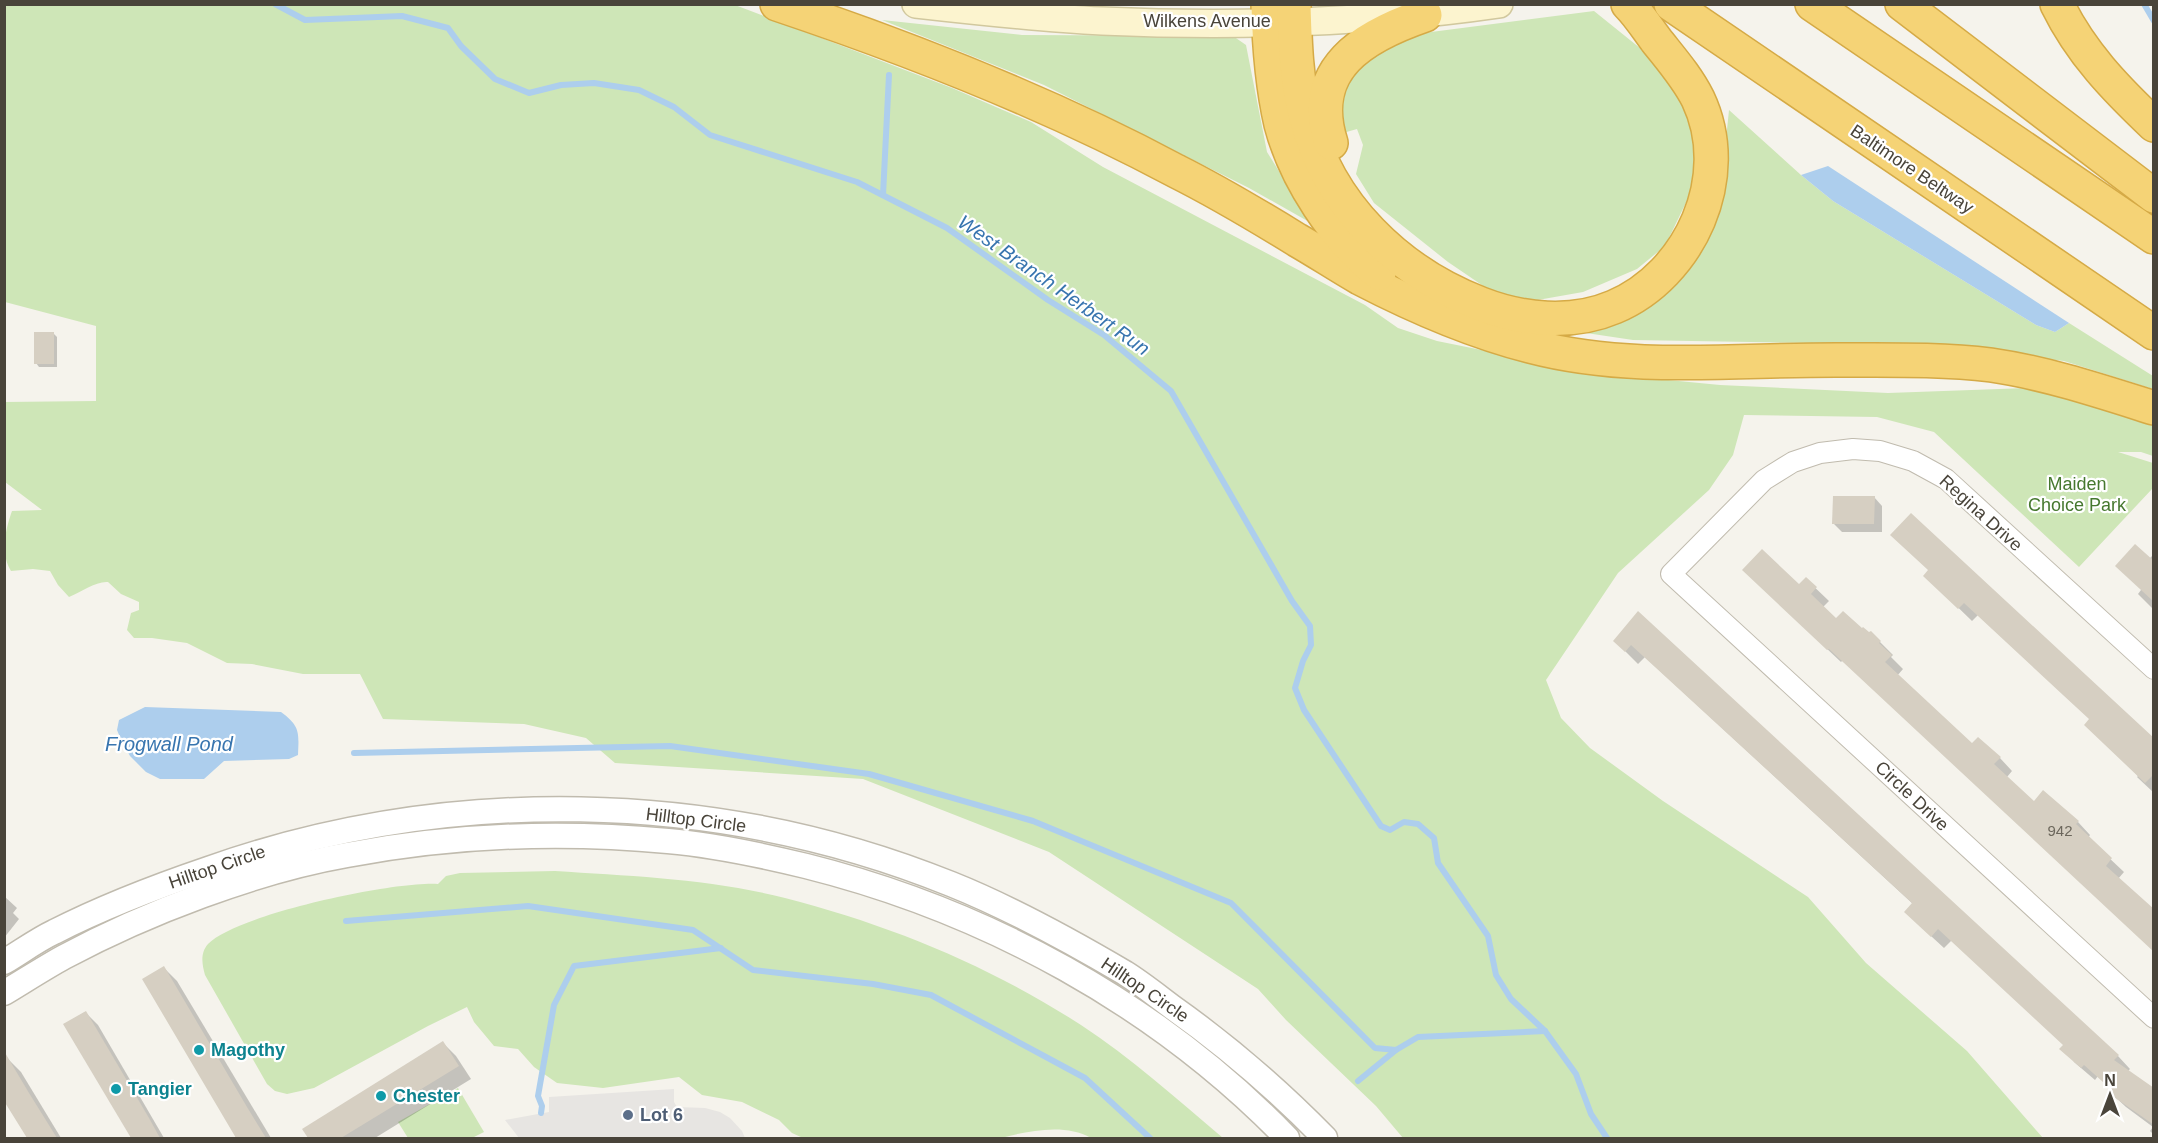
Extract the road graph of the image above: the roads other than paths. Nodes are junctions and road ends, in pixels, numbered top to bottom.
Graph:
1 (777, 4) edge
2 (916, 4) edge
3 (1499, 4) edge
4 (1628, 4) edge
5 (1671, 4) edge
6 (1902, 4) edge
7 (2057, 4) edge
8 (1816, 7) edge
9 (1281, 13) edge
10 (1425, 15) junction
11 (2154, 125) edge
12 (2154, 196) edge
13 (2154, 237) edge
14 (1452, 307) junction
15 (2154, 333) edge
16 (2154, 408) edge
17 (1671, 574) joint
18 (2154, 669) edge
19 (4, 962) edge
20 (4, 993) edge
21 (2154, 1018) edge
22 (1287, 1138) edge
23 (1325, 1138) edge

1 - 14 highway
2 - 9 main road, Wilkens Avenue
3 - 10 main road, Wilkens Avenue
4 - 14 highway
5 - 15 highway, Baltimore Beltway
6 - 12 highway
7 - 11 highway
8 - 13 highway
9 - 10 main road, Wilkens Avenue
9 - 14 highway
10 - 14 highway
14 - 16 highway
17 - 18 street, Regina Drive
17 - 21 street, Circle Drive
19 - 23 street, Hilltop Circle
20 - 22 street, Hilltop Circle

